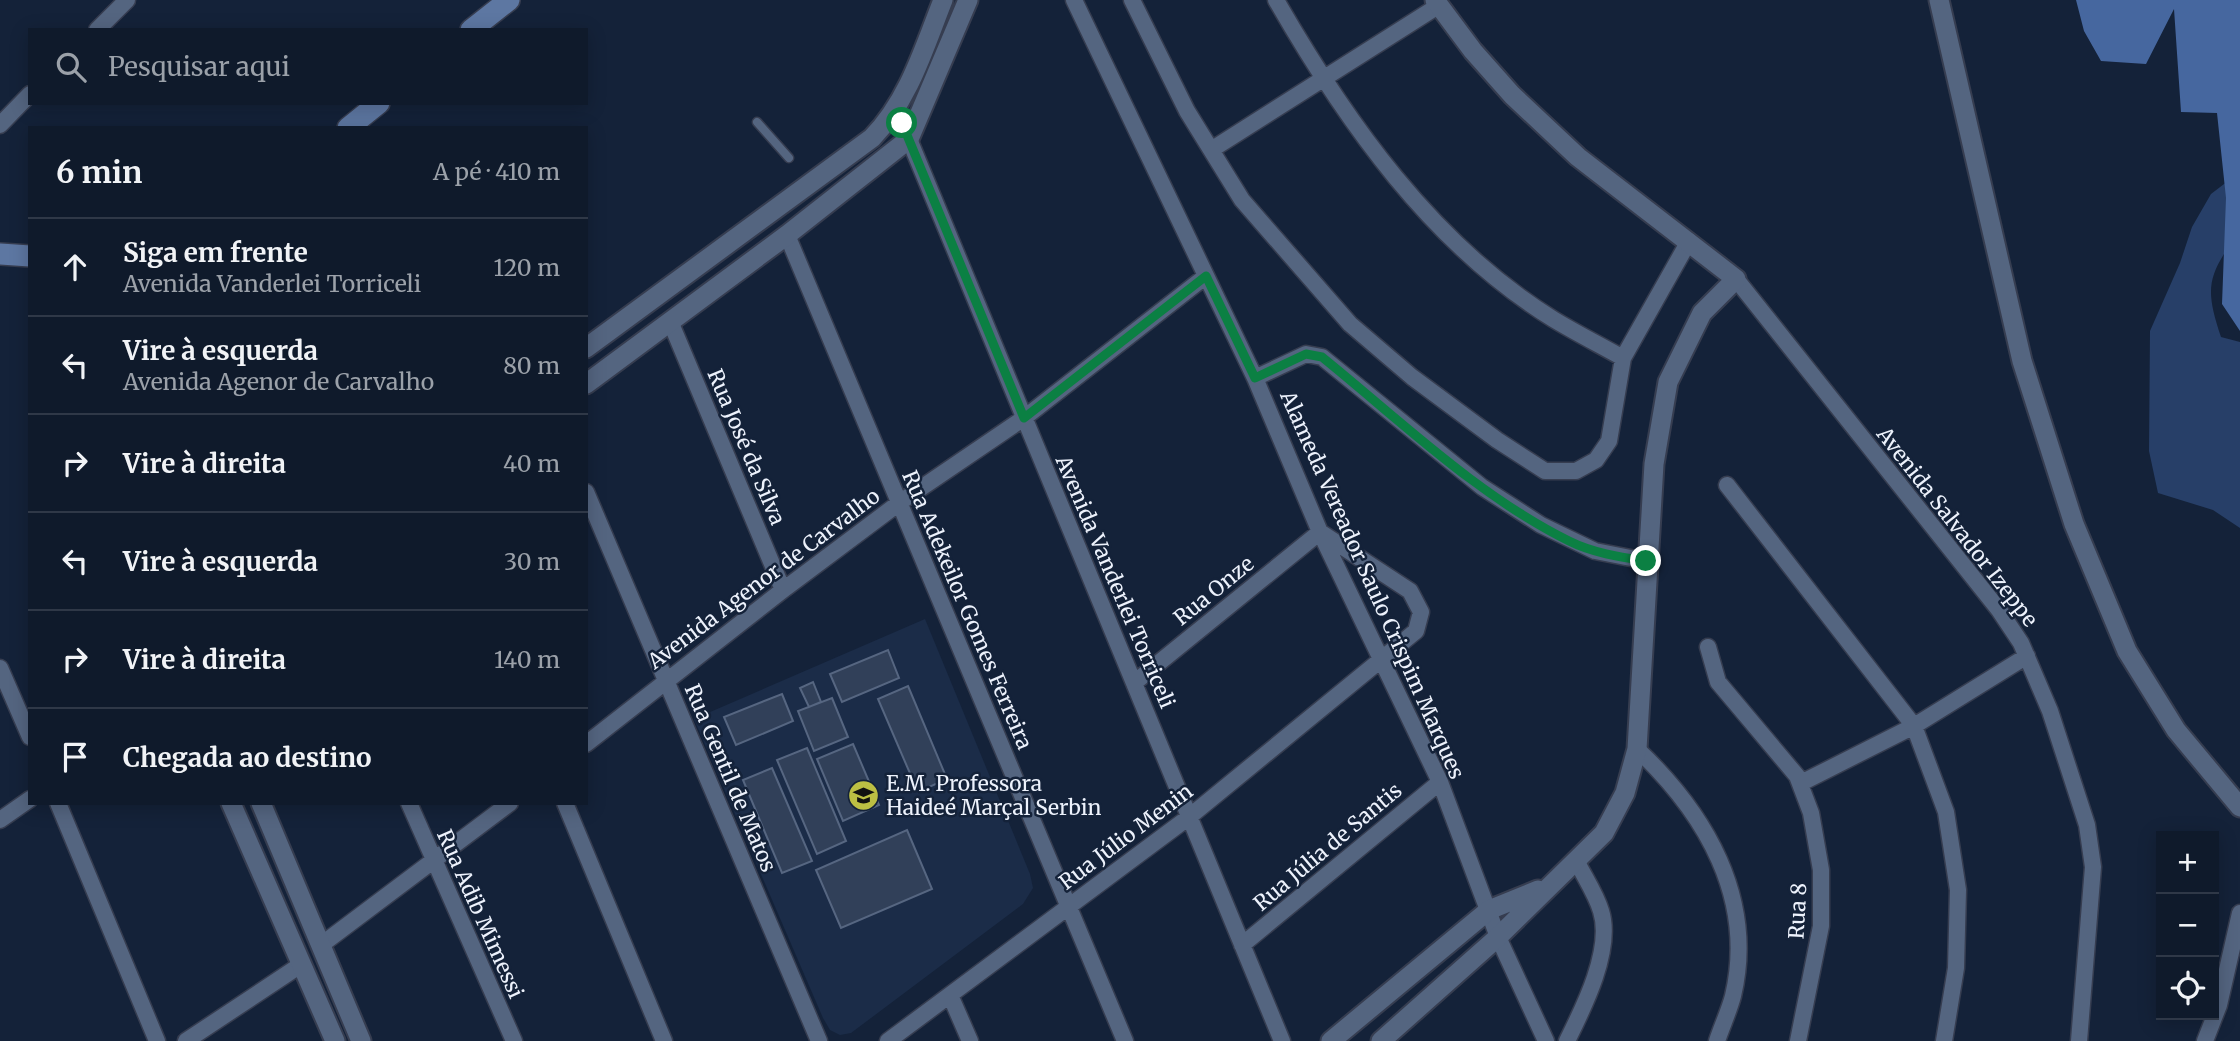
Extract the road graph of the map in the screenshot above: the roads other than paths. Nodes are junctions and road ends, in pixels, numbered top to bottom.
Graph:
1 (127, 0) edge
2 (509, 0) edge
3 (943, 0) edge
4 (968, 0) edge
5 (1074, 0) edge
6 (1132, 0) edge
7 (1276, 0) edge
8 (1939, 0) edge
9 (1436, 3) edge
10 (99, 28) edge
11 (474, 28) edge
12 (1321, 78) junction
13 (28, 96) edge
14 (377, 105) edge
15 (894, 114) junction
16 (757, 122) dead end
17 (0, 125) edge
18 (350, 126) edge
19 (909, 139) junction
20 (1211, 150) junction
21 (789, 158) dead end
22 (787, 235) junction
23 (1689, 241) junction
24 (0, 254) edge
25 (28, 256) edge
26 (1206, 276) junction
27 (1735, 279) junction
28 (670, 321) junction
29 (588, 347) edge
30 (1623, 358) junction
31 (1255, 378) junction
32 (588, 382) edge
33 (1024, 418) junction
34 (1727, 485) dead end
35 (588, 497) edge
36 (900, 503) junction
37 (1320, 532) junction
38 (1646, 561) junction
39 (783, 590) junction
40 (1708, 647) dead end
41 (2027, 656) junction
42 (1382, 659) junction
43 (0, 668) edge
44 (666, 680) junction
45 (1134, 683) junction
46 (1914, 726) junction
47 (28, 732) edge
48 (588, 742) edge
49 (1637, 749) junction
50 (1440, 782) junction
51 (1801, 783) junction
52 (28, 800) edge
53 (59, 805) edge
54 (232, 805) edge
55 (262, 805) edge
56 (410, 805) edge
57 (507, 805) edge
58 (566, 805) edge
59 (2240, 807) edge
60 (1189, 817) junction
61 (0, 820) edge
62 (433, 861) junction
63 (1577, 862) junction
64 (1547, 886) junction
65 (1069, 907) junction
66 (1489, 910) junction
67 (2240, 913) edge
68 (1498, 937) junction
69 (321, 945) junction
70 (1242, 945) junction
71 (302, 964) junction
72 (950, 995) junction
73 (157, 1041) edge
74 (186, 1041) edge
75 (335, 1041) edge
76 (360, 1041) edge
77 (514, 1041) edge
78 (664, 1041) edge
79 (819, 1041) edge
80 (888, 1041) edge
81 (970, 1041) edge
82 (1125, 1041) edge
83 (1282, 1041) edge
84 (1331, 1041) edge
85 (1381, 1041) edge
86 (1546, 1041) edge
87 (1567, 1041) edge
88 (1717, 1041) edge
89 (1798, 1041) edge
90 (1944, 1041) edge
91 (2079, 1041) edge
92 (2205, 1041) edge

1 - 10 street
2 - 11 main road
3 - 15 street
4 - 19 street
5 - 26 street, Alameda Vereador Saulo Crispim Marques
6 - 20 street
7 - 12 street
8 - 59 street
9 - 12 street
9 - 23 street
12 - 20 street
12 - 30 street
13 - 17 street
14 - 18 main road
15 - 19 street
15 - 29 street
16 - 21 lane
19 - 22 street
19 - 33 street, Avenida Vanderlei Torriceli
20 - 30 street
22 - 28 street
22 - 36 street, Rua Adekeilor Gomes Ferreira
23 - 27 street
23 - 30 street
24 - 25 main road
26 - 31 street, Alameda Vereador Saulo Crispim Marques
26 - 33 street, Avenida Agenor de Carvalho
27 - 38 street
27 - 41 street, Avenida Salvador Izeppe
28 - 32 street
28 - 39 street, Rua José da Silva
31 - 37 street, Alameda Vereador Saulo Crispim Marques
31 - 38 street
33 - 36 street, Avenida Agenor de Carvalho
33 - 45 street, Avenida Vanderlei Torriceli
34 - 46 street
35 - 44 street, Rua Gentil de Matos
36 - 39 street, Avenida Agenor de Carvalho
36 - 65 street, Rua Adekeilor Gomes Ferreira
37 - 42 street, Alameda Vereador Saulo Crispim Marques
37 - 42 street, Rua Júlio Menin
37 - 45 street, Rua Onze
38 - 49 street
39 - 44 street, Avenida Agenor de Carvalho
40 - 51 street, Rua 8
41 - 46 street
41 - 91 street, Avenida Salvador Izeppe
42 - 50 street, Alameda Vereador Saulo Crispim Marques
42 - 60 street, Rua Júlio Menin
43 - 47 street
44 - 48 street, Avenida Agenor de Carvalho
44 - 79 street, Rua Gentil de Matos
45 - 60 street, Avenida Vanderlei Torriceli
46 - 51 street
46 - 90 street
49 - 63 street
49 - 88 street
50 - 66 street, Alameda Vereador Saulo Crispim Marques
50 - 70 street, Rua Júlia de Santis
51 - 89 street, Rua 8
52 - 61 street
53 - 73 street
54 - 71 street
55 - 69 street
56 - 62 street, Rua Adib Mimessi
57 - 62 street
58 - 78 street
60 - 65 street, Rua Júlio Menin
60 - 70 street, Avenida Vanderlei Torriceli
62 - 69 street
62 - 77 street, Rua Adib Mimessi
63 - 64 street
63 - 87 street
64 - 66 street
64 - 68 street
65 - 72 street, Rua Júlio Menin
65 - 82 street, Rua Adekeilor Gomes Ferreira
66 - 68 street, Alameda Vereador Saulo Crispim Marques
66 - 84 street
67 - 92 street
68 - 85 street
68 - 86 street, Alameda Vereador Saulo Crispim Marques
69 - 76 street
70 - 83 street, Avenida Vanderlei Torriceli
71 - 74 street
71 - 75 street
72 - 80 street, Rua Júlio Menin
72 - 81 street

